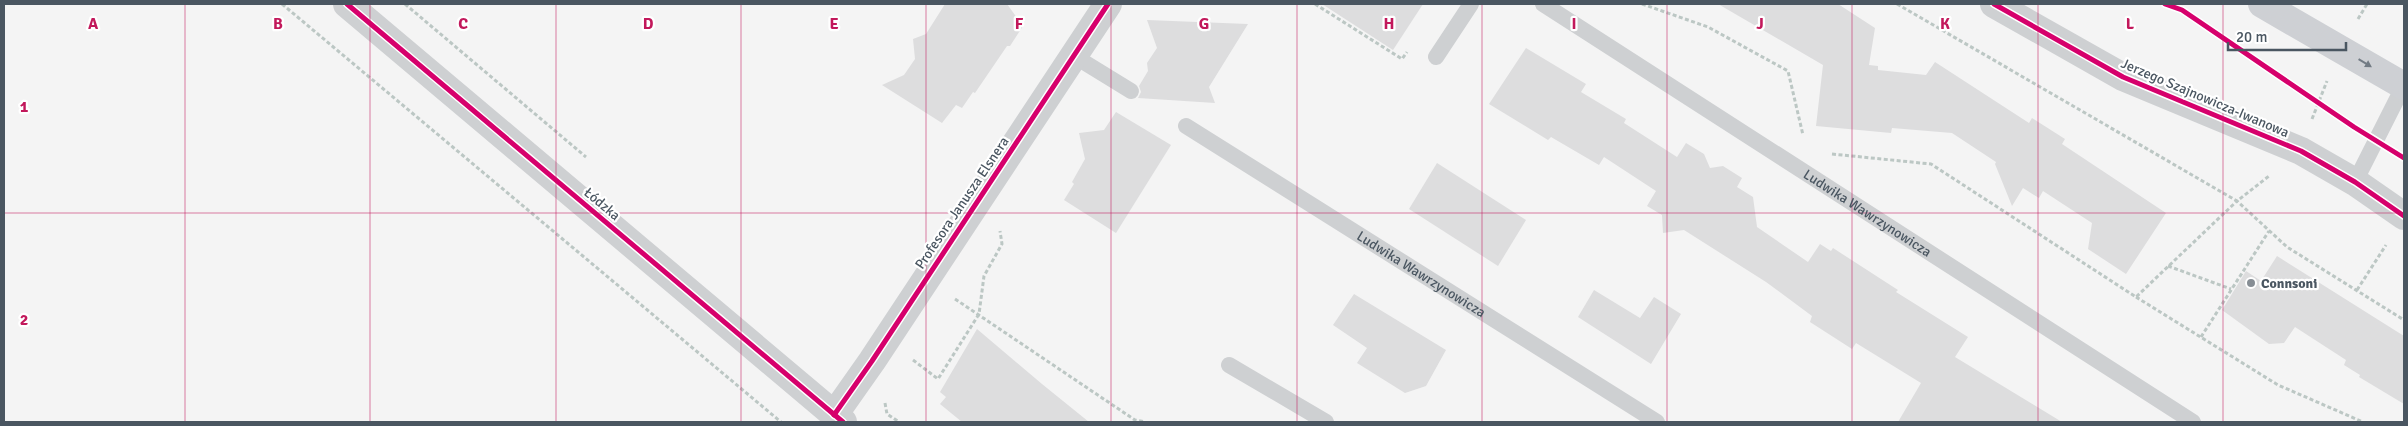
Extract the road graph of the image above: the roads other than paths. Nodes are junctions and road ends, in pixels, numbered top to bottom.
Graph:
1 (347, 4) edge
2 (1108, 4) edge
3 (1471, 4) edge
4 (1544, 4) edge
5 (1994, 4) edge
6 (2262, 4) edge
7 (1074, 56) junction
8 (1436, 57) road end
9 (2404, 85) edge
10 (1131, 91) dead end
11 (1186, 126) dead end
12 (2355, 182) junction
13 (2404, 216) edge
14 (1229, 365) dead end
15 (839, 418) edge
16 (1326, 422) edge
17 (1657, 422) edge
18 (2193, 422) edge

1 - 15 street, Łódzka
2 - 7 street, Profesora Janusza Elsnera
3 - 8 lane
4 - 18 lane, Ludwika Wawrzynowicza
5 - 12 street, Jerzego Szajnowicza-Iwanowa
6 -> 9 main road
7 - 10 lane
7 - 15 street, Profesora Janusza Elsnera
9 - 12 lane
11 - 17 lane, Ludwika Wawrzynowicza
12 - 13 street, Jerzego Szajnowicza-Iwanowa
14 - 16 lane

